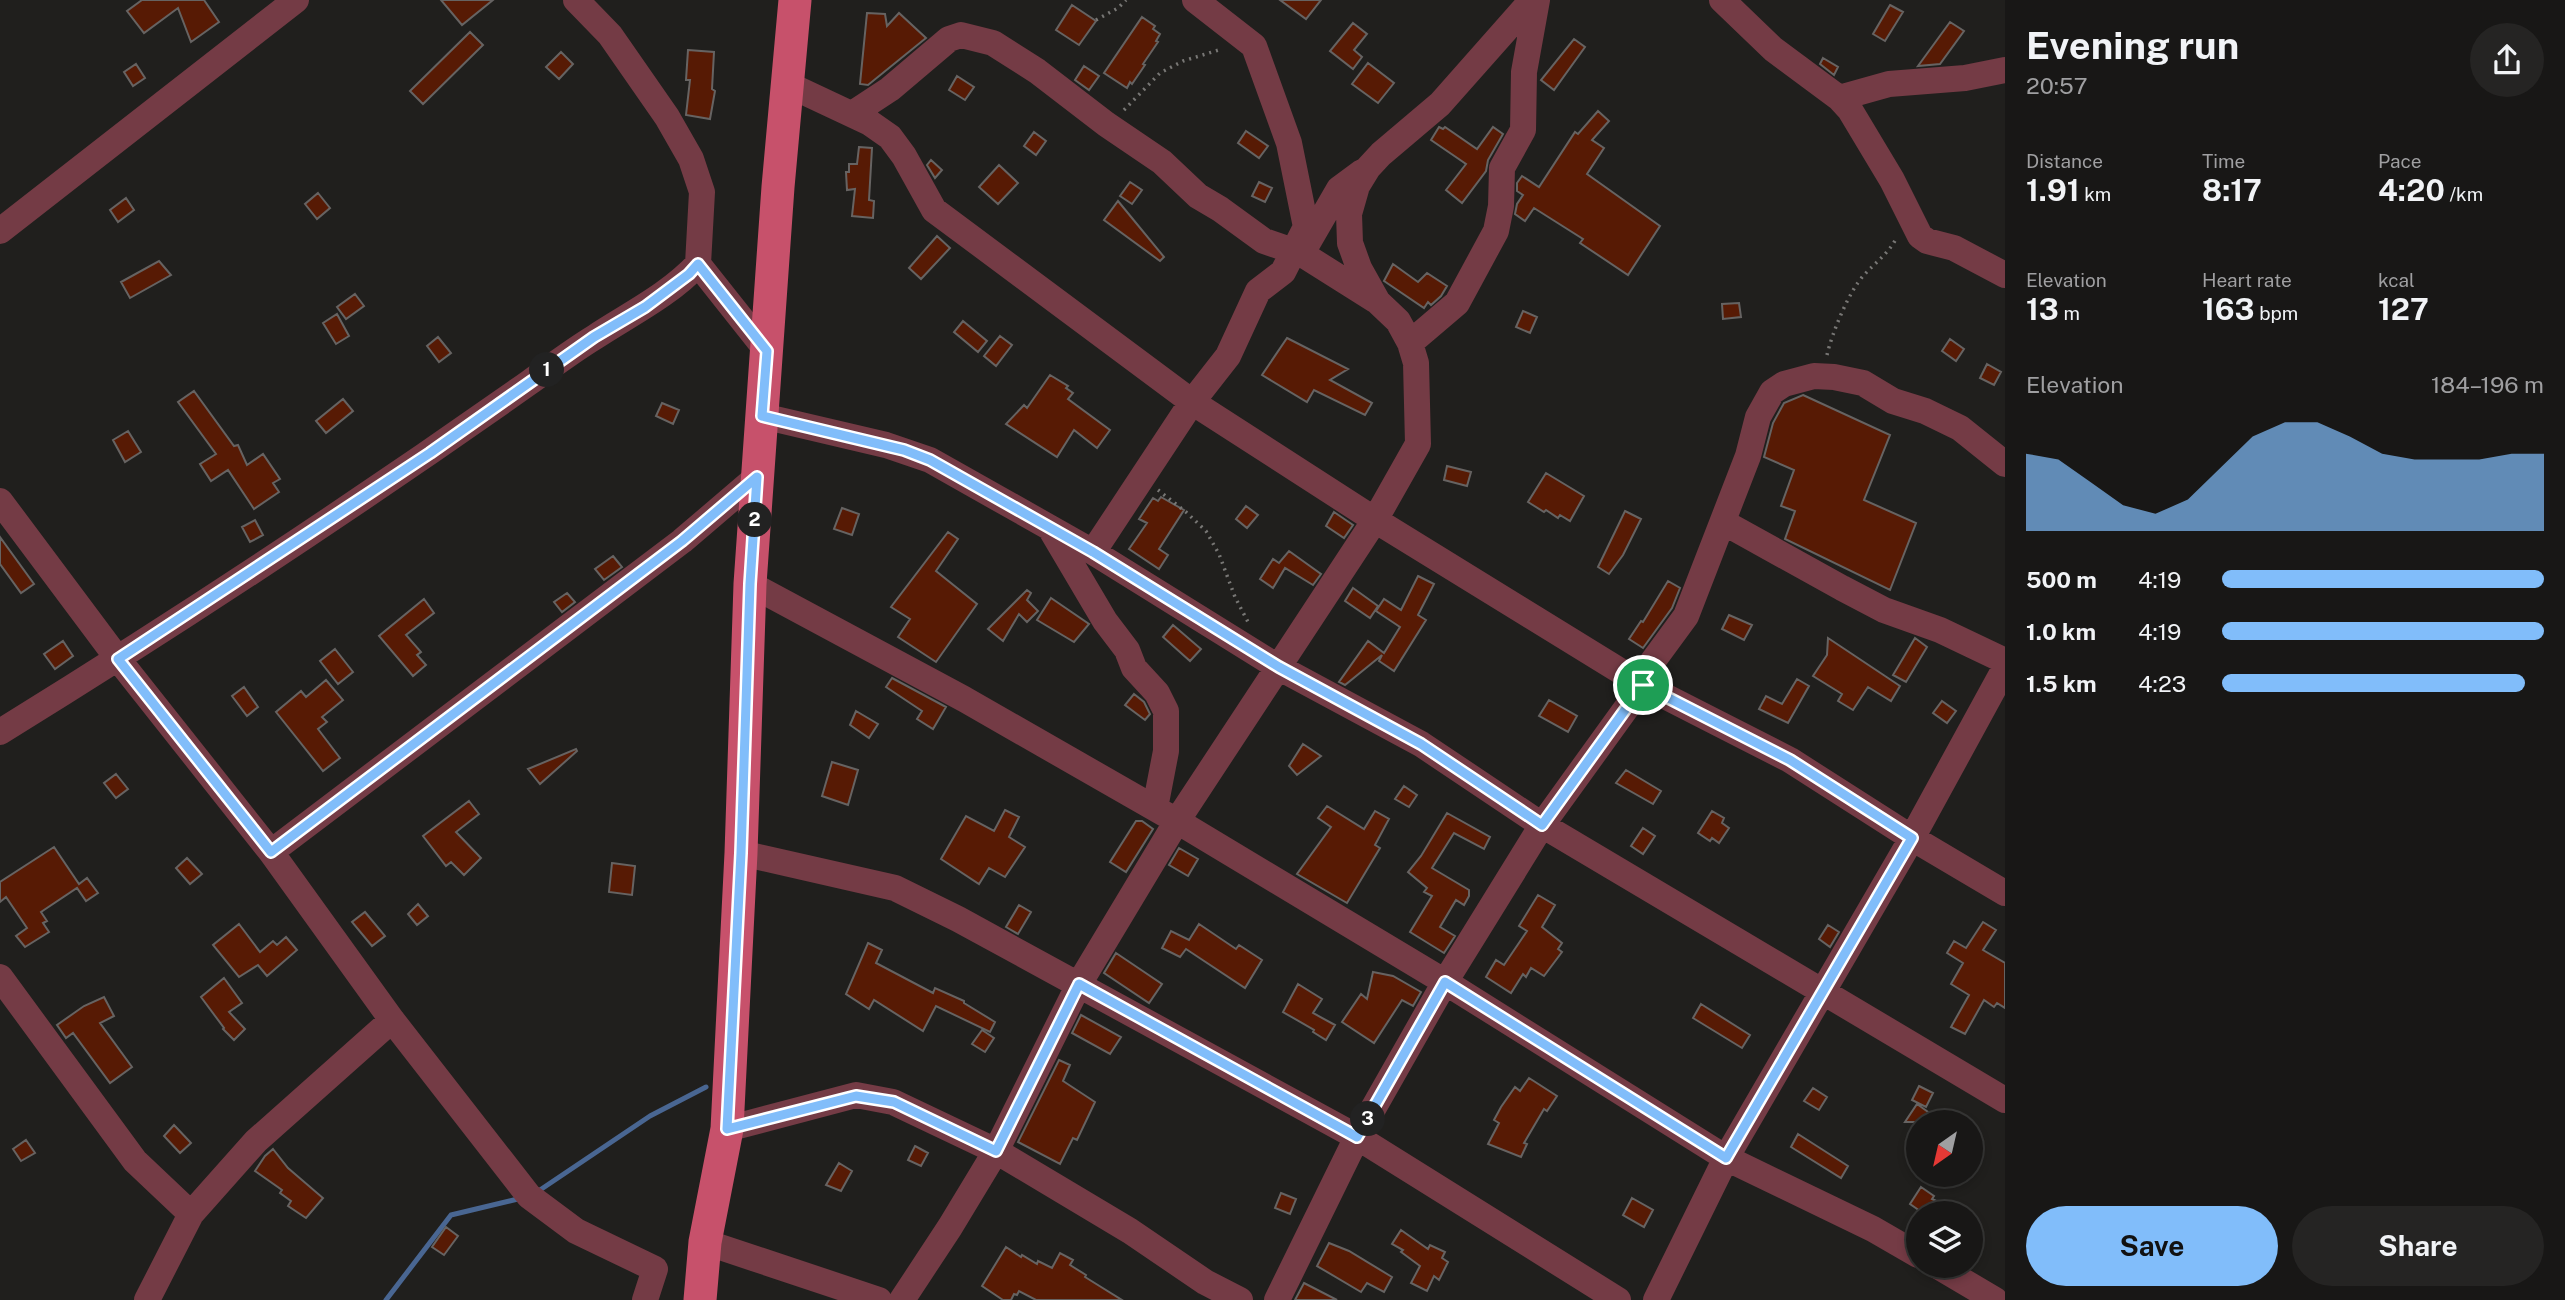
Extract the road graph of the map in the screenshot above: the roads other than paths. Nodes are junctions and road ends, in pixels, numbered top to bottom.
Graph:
1 (296, 0) edge
2 (576, 0) edge
3 (794, 0) edge
4 (1195, 0) edge
5 (1535, 0) edge
6 (1722, 0) edge
7 (2005, 71) edge
8 (787, 84) junction
9 (1839, 98) junction
10 (852, 114) junction
11 (1368, 169) junction
12 (0, 231) edge
13 (1298, 253) junction
14 (698, 264) junction
15 (2005, 275) edge
16 (1378, 302) junction
17 (1410, 343) junction
18 (767, 351) junction
19 (1192, 402) junction
20 (762, 416) junction
21 (2005, 464) edge
22 (757, 477) junction
23 (0, 501) edge
24 (1375, 520) junction
25 (1723, 522) junction
26 (1050, 528) junction
27 (1093, 552) junction
28 (750, 584) junction
29 (118, 659) junction
30 (1270, 662) junction
31 (2003, 674) edge
32 (1643, 685) junction
33 (0, 732) edge
34 (1166, 814) junction
35 (1542, 825) junction
36 (1912, 838) junction
37 (271, 852) junction
38 (741, 853) junction
39 (2005, 893) edge
40 (0, 977) edge
41 (1445, 982) junction
42 (1079, 984) junction
43 (1821, 992) junction
44 (392, 1020) junction
45 (2005, 1100) edge
46 (727, 1129) junction
47 (1357, 1137) junction
48 (996, 1151) junction
49 (1726, 1158) junction
50 (191, 1213) junction
51 (705, 1242) junction
52 (1906, 1248) edge
53 (1958, 1278) edge
54 (147, 1300) edge
55 (645, 1300) edge
56 (701, 1300) edge
57 (879, 1300) edge
58 (902, 1300) edge
59 (1240, 1300) edge
60 (1277, 1300) edge
61 (1618, 1300) edge
62 (1656, 1300) edge
63 (1995, 1300) edge

1 - 12 street
2 - 14 street
3 - 8 main road
4 - 13 street
5 - 11 street
5 - 17 street
6 - 9 street
7 - 9 street
8 - 10 street
8 - 18 main road
9 - 15 street
10 - 13 street
10 - 19 street
11 - 13 street
11 - 16 street
13 - 16 street
13 - 19 street
14 - 18 street
14 - 29 street
16 - 17 street
17 - 24 street
18 - 20 main road
19 - 24 street
19 - 27 street
20 - 22 main road
20 - 26 street
21 - 25 street
22 - 28 main road
22 - 37 street
23 - 29 street
24 - 30 street
24 - 32 street
25 - 31 street
25 - 32 street
26 - 27 street
26 - 34 street
27 - 30 street
28 - 34 street
28 - 38 main road
29 - 33 street
29 - 37 street
30 - 34 street
30 - 35 street
31 - 36 street
32 - 35 street
32 - 36 street
34 - 41 street
34 - 42 street
35 - 41 street
35 - 43 street
36 - 39 street
36 - 43 street
37 - 44 street
38 - 42 street
38 - 46 main road
40 - 50 street
41 - 47 street
41 - 49 street
42 - 47 street
42 - 48 street
43 - 45 street
43 - 49 street
44 - 50 street
44 - 55 street
46 - 48 street
46 - 51 main road
47 - 60 street
47 - 61 street
48 - 58 street
48 - 59 street
49 - 52 street
49 - 62 street
50 - 54 street
51 - 56 main road
51 - 57 street
53 - 63 street

